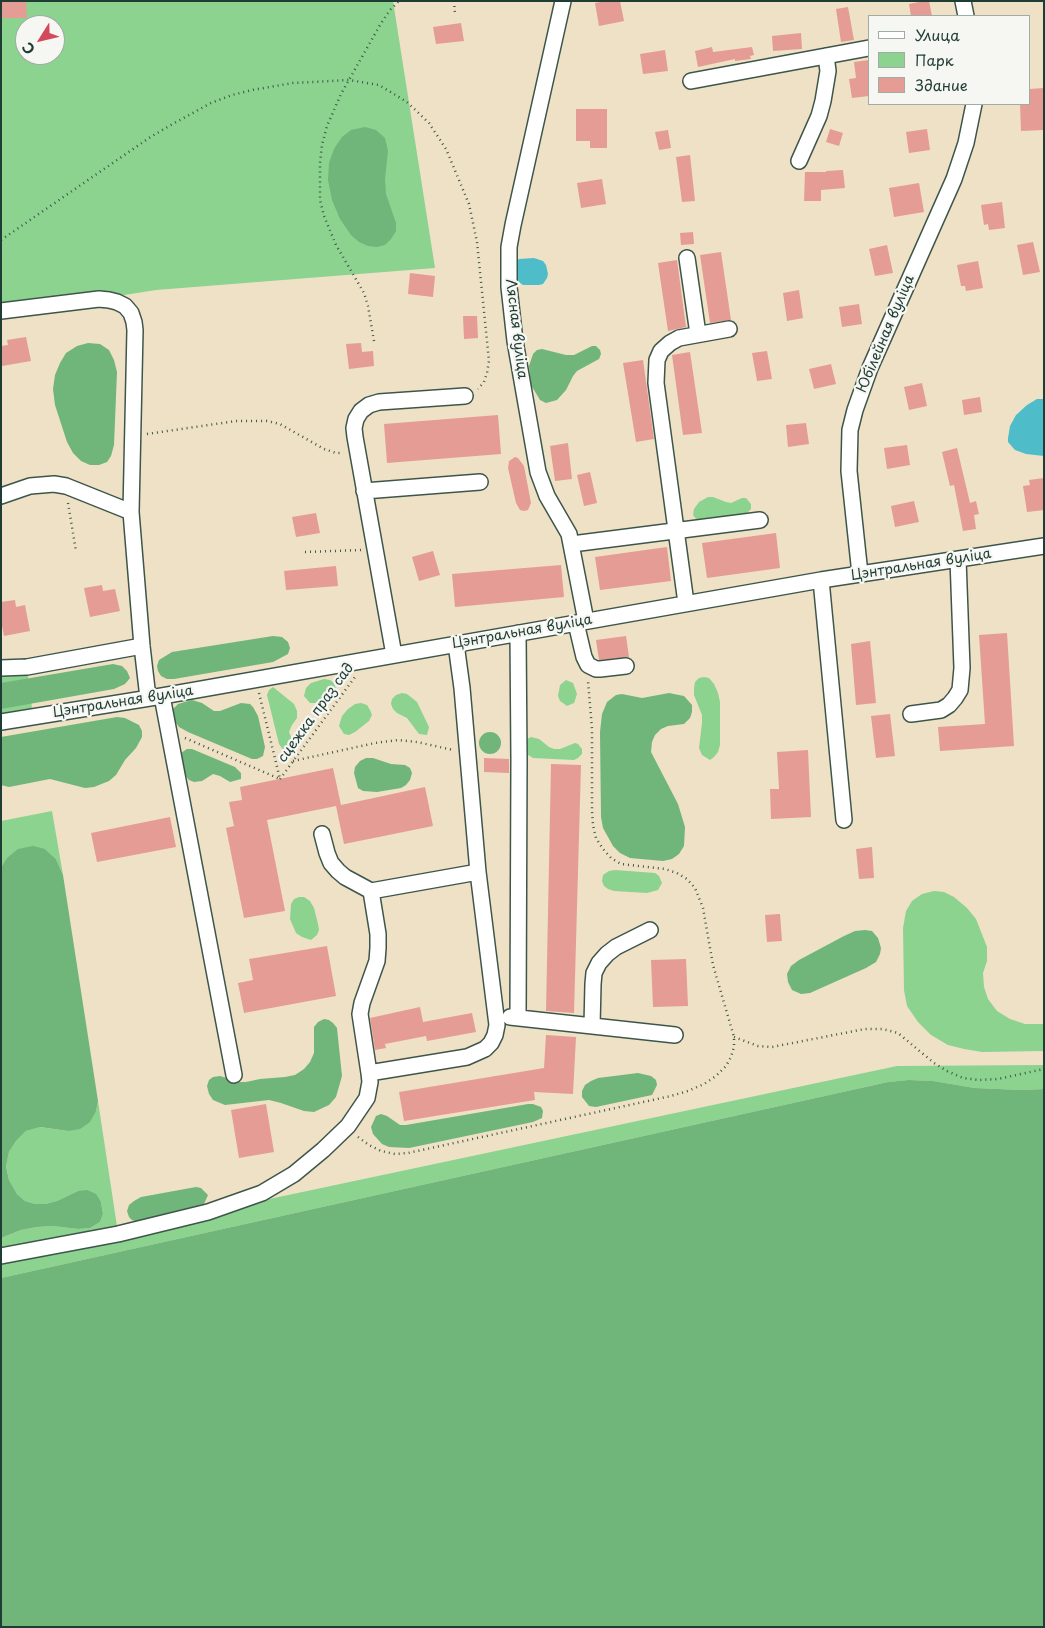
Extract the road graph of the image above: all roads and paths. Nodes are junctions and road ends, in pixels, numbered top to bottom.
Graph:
1 (399, 1) edge
2 (454, 1) edge
3 (563, 1) edge
4 (963, 1) edge
5 (455, 14) dead end
6 (966, 15) edge
7 (868, 48) edge
8 (826, 56) junction
9 (349, 80) junction
10 (691, 81) dead end
11 (974, 105) edge
12 (799, 161) dead end
13 (1, 240) edge
14 (687, 258) dead end
15 (1, 311) edge
16 (729, 329) dead end
17 (698, 334) junction
18 (374, 342) dead end
19 (465, 396) joint
20 (132, 436) junction
21 (357, 452) junction
22 (480, 482) dead end
23 (66, 486) junction
24 (364, 491) junction
25 (1, 496) edge
26 (131, 512) junction
27 (760, 520) dead end
28 (676, 531) junction
29 (572, 544) junction
30 (1044, 546) edge
31 (76, 550) dead end
32 (375, 550) junction
33 (305, 552) dead end
34 (958, 559) junction
35 (860, 574) junction
36 (821, 580) junction
37 (686, 604) junction
38 (581, 622) junction
39 (518, 633) junction
40 (456, 644) junction
41 (142, 646) junction
42 (394, 655) junction
43 (367, 659) junction
44 (626, 666) dead end
45 (1, 668) edge
46 (255, 679) junction
47 (155, 697) junction
48 (912, 714) dead end
49 (1, 722) edge
50 (169, 731) junction
51 (468, 753) junction
52 (293, 761) junction
53 (280, 779) junction
54 (844, 820) dead end
55 (322, 834) dead end
56 (478, 872) junction
57 (371, 891) junction
58 (650, 930) dead end
59 (496, 1015) junction
60 (518, 1018) junction
61 (592, 1026) junction
62 (675, 1035) dead end
63 (734, 1037) dead end
64 (1044, 1070) edge
65 (369, 1073) junction
66 (234, 1076) dead end
67 (1, 1256) edge

1 - 9 path
2 - 5 path
3 - 29 street, Лясная вуліца
4 - 6 street
7 - 8 street
8 - 10 street
8 - 12 street
9 - 13 path
9 - 18 path
9 - 19 path
11 - 35 street, Юбілейная вуліца
14 - 17 street
15 - 20 street
16 - 17 street
17 - 28 street
19 - 21 street
20 - 21 path
20 - 26 street
21 - 24 street
22 - 24 street
23 - 25 street
23 - 26 street
23 - 31 path
24 - 32 street
26 - 41 street
27 - 28 street
28 - 29 street
28 - 37 street
29 - 38 street, Лясная вуліца
30 - 34 street, Цэнтральная вуліца
32 - 33 path
32 - 42 street
34 - 35 street, Цэнтральная вуліца
34 - 48 street
35 - 36 street, Цэнтральная вуліца
36 - 37 street, Цэнтральная вуліца
36 - 54 street
37 - 38 street, Цэнтральная вуліца
38 - 39 street, Цэнтральная вуліца
38 - 44 street, Лясная вуліца
39 - 40 street, Цэнтральная вуліца
39 - 60 street
40 - 42 street, Цэнтральная вуліца
40 - 51 street
41 - 45 street
41 - 47 street
42 - 43 street, Цэнтральная вуліца
43 - 46 street, Цэнтральная вуліца
43 - 52 path, сцежка праз сад
46 - 47 street, Цэнтральная вуліца
46 - 53 path
47 - 49 street, Цэнтральная вуліца
47 - 50 street
50 - 53 path
50 - 66 street
51 - 52 path
51 - 56 street
52 - 53 path, сцежка праз сад
55 - 57 street
56 - 57 street
56 - 59 street
57 - 65 street
58 - 61 street
59 - 60 street
59 - 65 street
60 - 61 street
61 - 62 street
63 - 64 path
65 - 67 street

